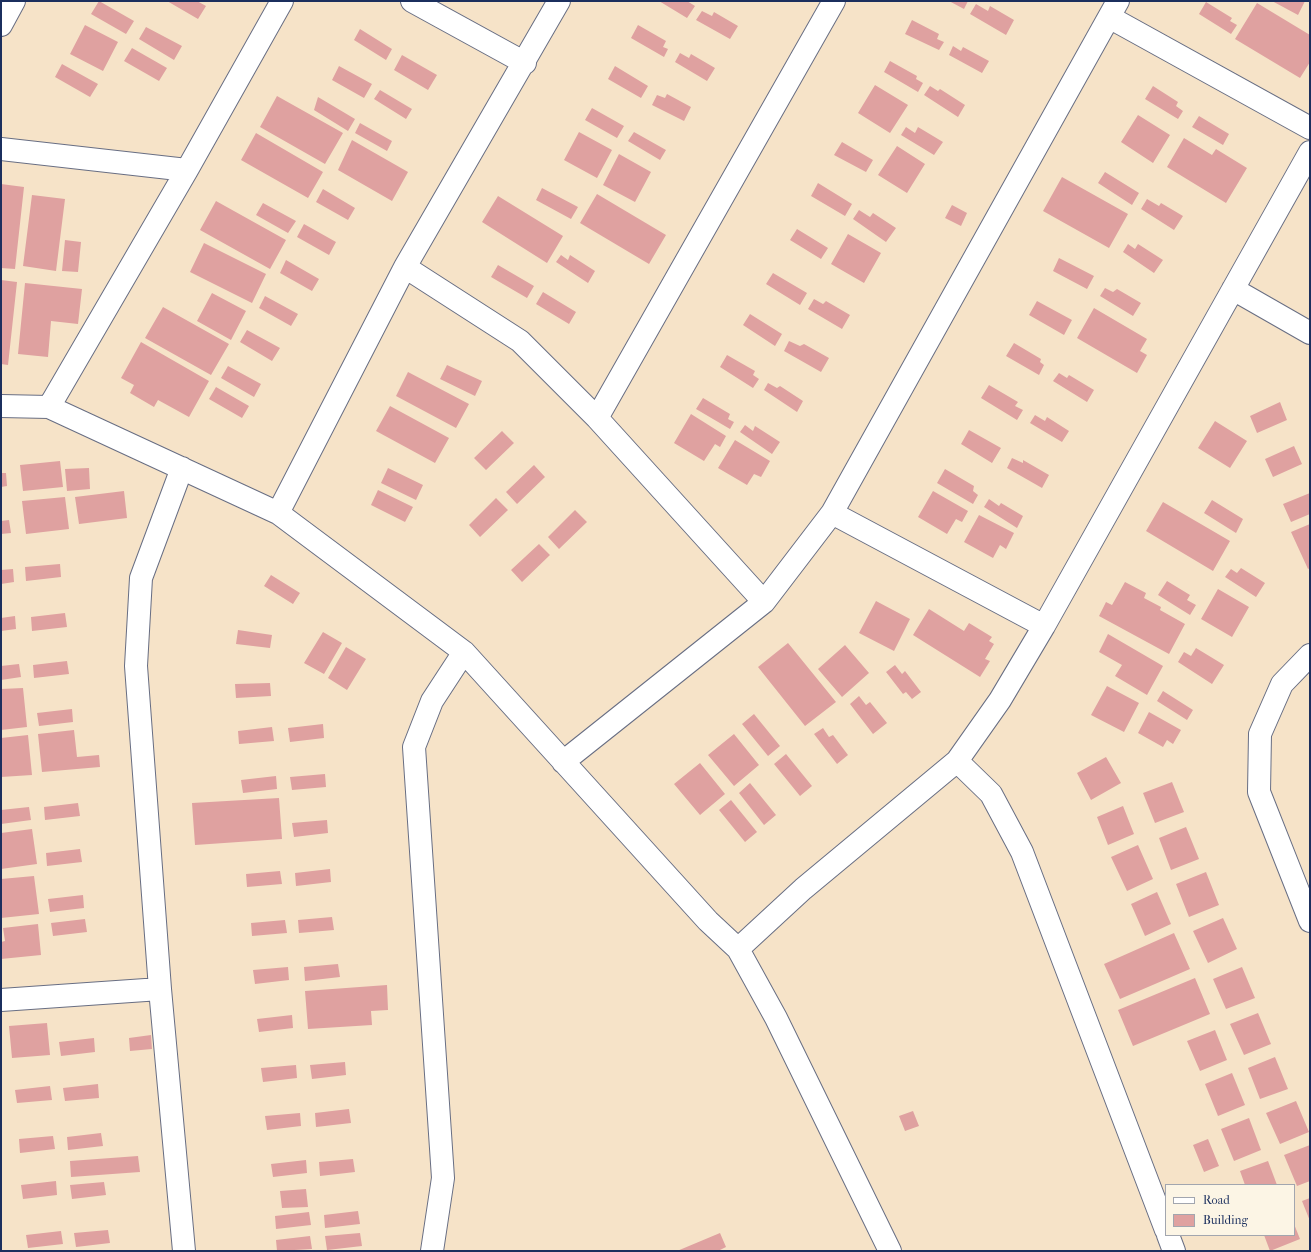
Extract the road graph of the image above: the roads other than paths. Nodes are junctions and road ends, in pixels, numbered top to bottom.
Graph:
1 (14, 1) edge
2 (282, 1) edge
3 (412, 1) edge
4 (559, 1) edge
5 (834, 1) edge
6 (1113, 9) edge
7 (1, 25) edge
8 (525, 64) junction
9 (1310, 128) edge
10 (1, 149) edge
11 (1310, 152) edge
12 (187, 170) junction
13 (405, 267) junction
14 (1233, 289) junction
15 (1310, 333) edge
16 (1, 406) edge
17 (49, 407) junction
18 (598, 418) junction
19 (182, 468) junction
20 (278, 513) junction
21 (832, 513) junction
22 (764, 602) junction
23 (1044, 626) junction
24 (464, 652) junction
25 (1310, 655) edge
26 (957, 761) junction
27 (563, 762) junction
28 (1310, 921) edge
29 (738, 949) junction
30 (160, 989) junction
31 (1, 1000) edge
32 (1165, 1227) edge
33 (1168, 1236) edge
34 (184, 1251) edge
35 (432, 1251) edge
36 (890, 1251) edge
37 (1174, 1251) edge

1 - 7 street
2 - 12 street
3 - 8 street
4 - 8 street
5 - 18 street
6 - 9 street
6 - 21 street
8 - 13 street
10 - 12 street
11 - 14 street
12 - 17 street
13 - 18 street
13 - 20 street
14 - 15 street
14 - 23 street
16 - 17 street
17 - 19 street
18 - 22 street
19 - 20 street
19 - 30 street
20 - 24 street
21 - 22 street
21 - 23 street
22 - 27 street
23 - 26 street
24 - 27 street
24 - 35 street
25 - 28 street
26 - 29 street
26 - 32 street
27 - 29 street
29 - 36 street
30 - 31 street
30 - 34 street
33 - 37 street

